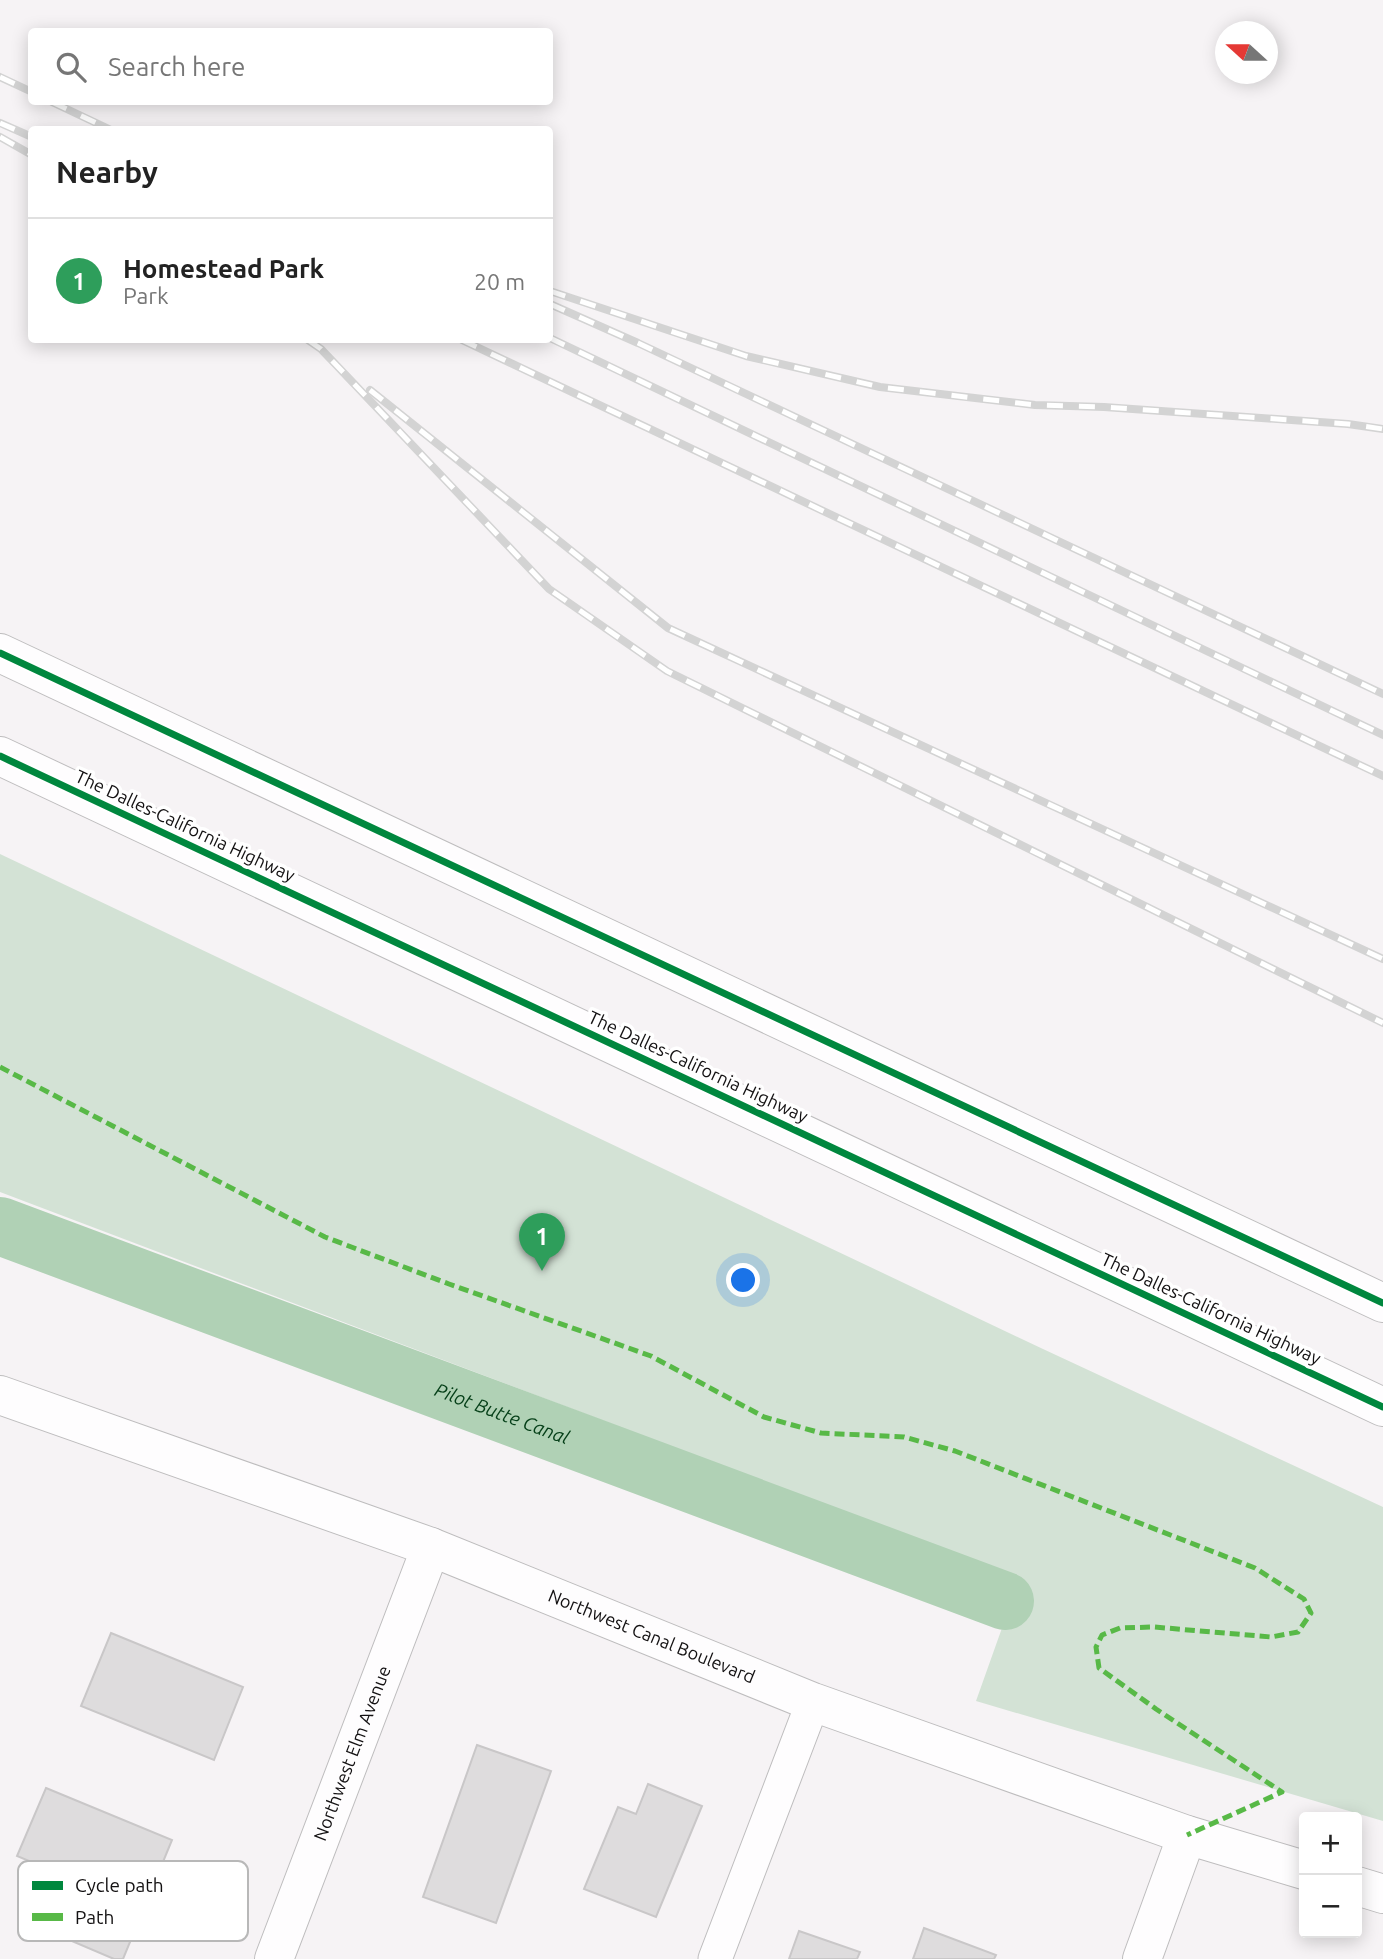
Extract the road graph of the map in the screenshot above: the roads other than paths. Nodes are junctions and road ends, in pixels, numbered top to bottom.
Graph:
1 (0, 653) edge
2 (0, 756) edge
3 (1383, 1303) edge
4 (0, 1395) edge
5 (1383, 1407) edge
6 (431, 1547) junction
7 (813, 1702) junction
8 (1187, 1835) junction
9 (1299, 1869) edge
10 (1362, 1888) edge
11 (1383, 1894) edge
12 (274, 1959) edge
13 (715, 1959) edge
14 (1142, 1959) edge

1 - 3 main road
2 - 5 main road, The Dalles-California Highway
4 - 6 main road, Northwest Canal Boulevard
6 - 7 main road, Northwest Canal Boulevard
6 - 12 main road, Northwest Elm Avenue
7 - 8 main road, Northwest Canal Boulevard
7 - 13 lane
8 - 9 main road, Northwest Canal Boulevard
8 - 14 main road
10 - 11 main road

